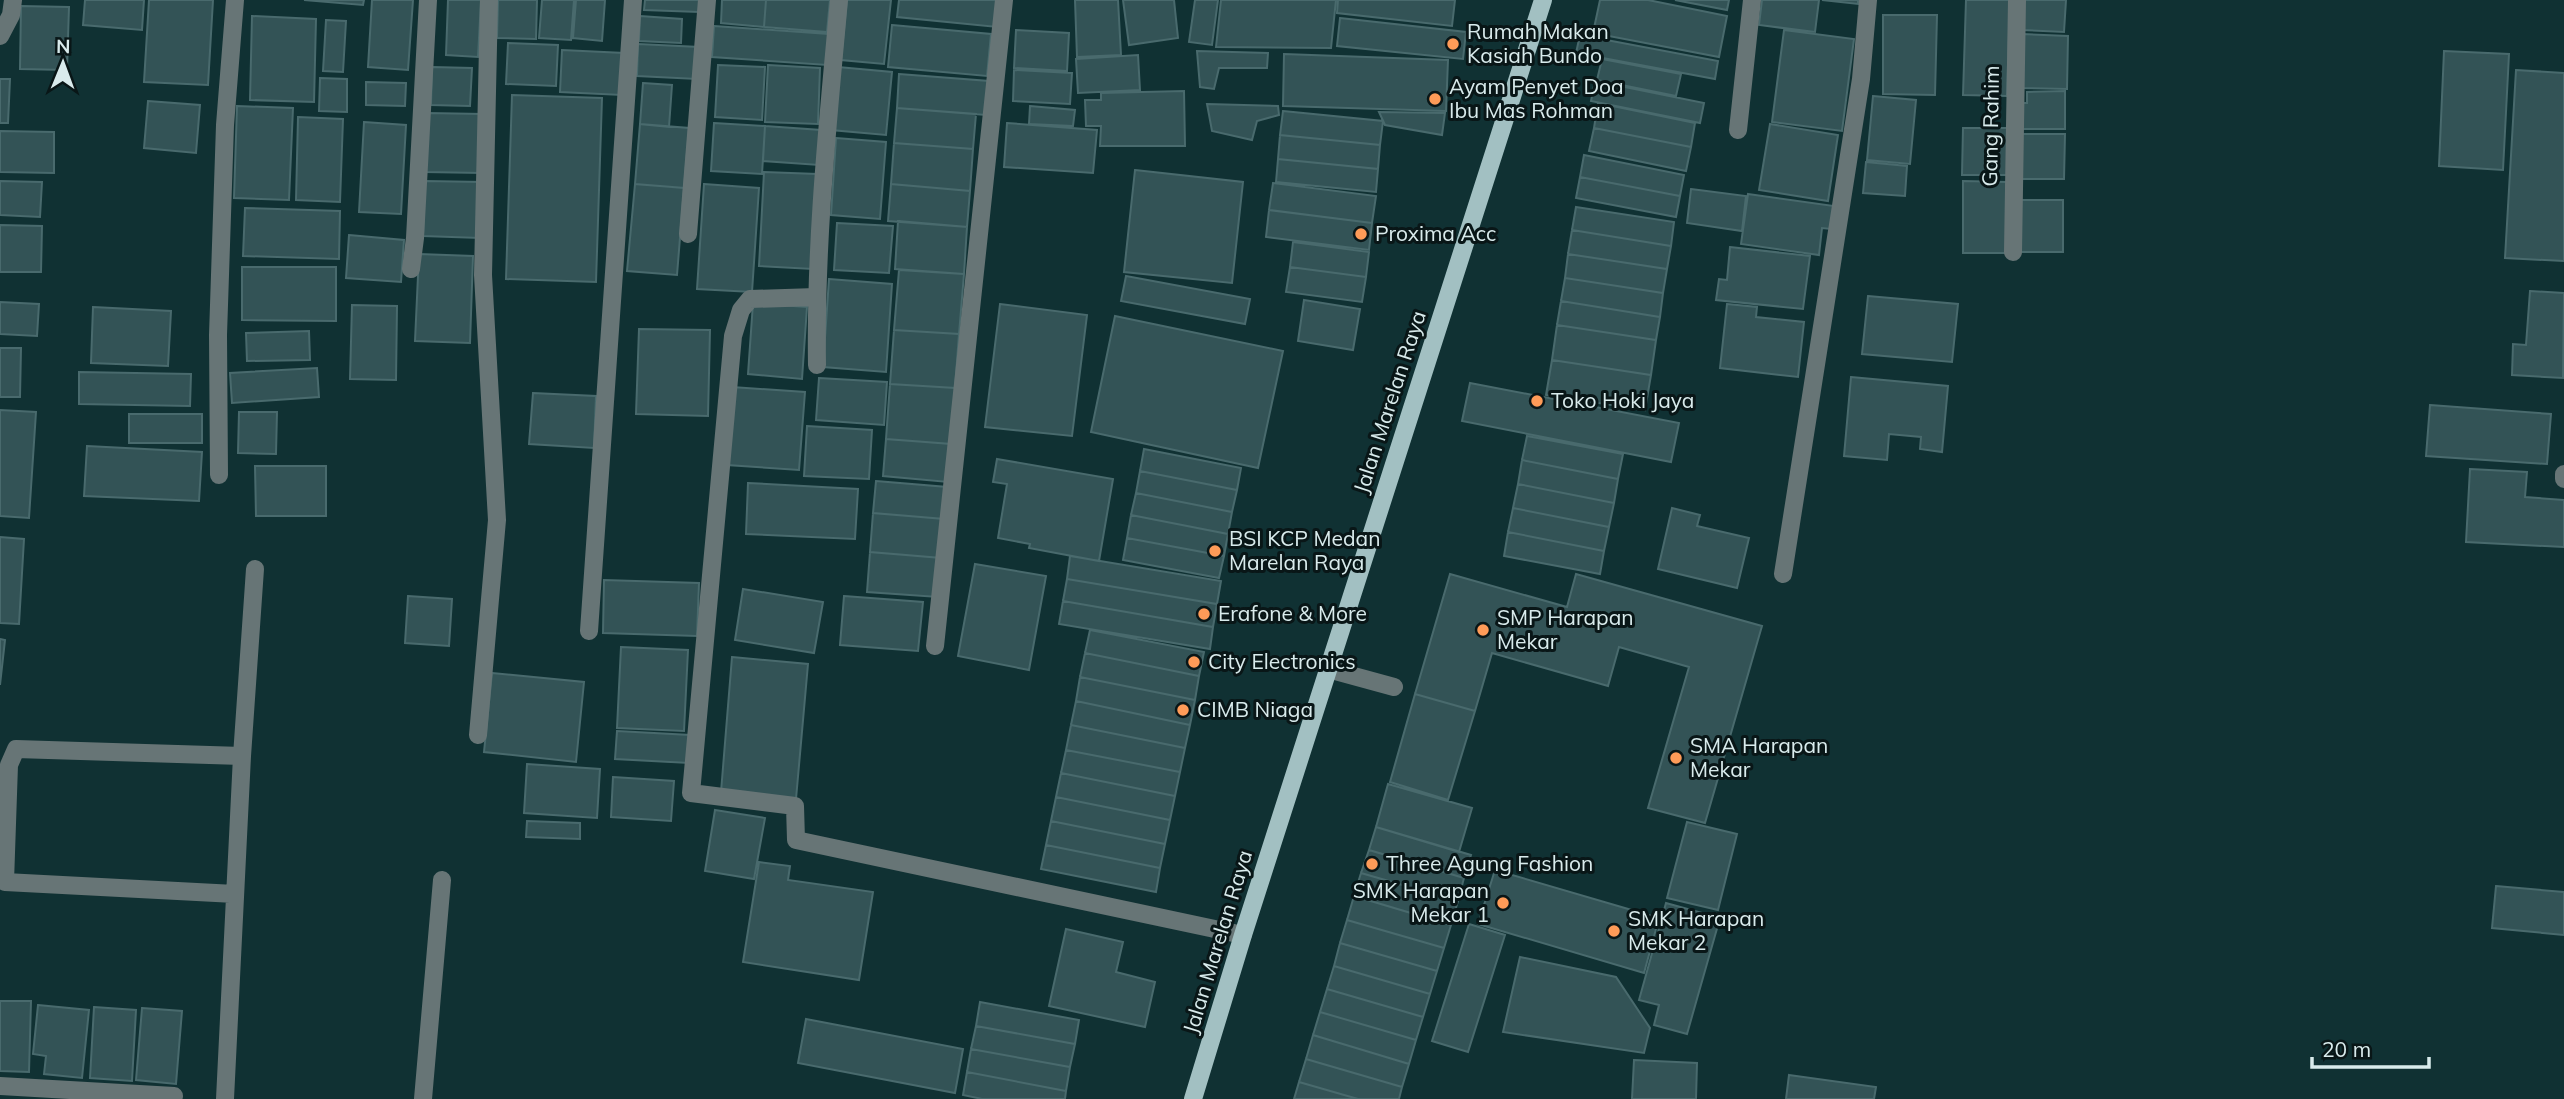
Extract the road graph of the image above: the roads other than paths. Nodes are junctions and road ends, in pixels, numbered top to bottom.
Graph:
1 (13, 0) edge
2 (235, 0) edge
3 (428, 0) edge
4 (489, 0) edge
5 (633, 0) edge
6 (707, 0) edge
7 (839, 0) edge
8 (1004, 0) edge
9 (1544, 0) edge
10 (1752, 0) edge
11 (1868, 0) edge
12 (2017, 0) edge
13 (0, 36) edge
14 (1738, 130) dead end
15 (688, 234) dead end
16 (2013, 252) dead end
17 (411, 269) dead end
18 (816, 297) junction
19 (817, 365) dead end
20 (219, 475) dead end
21 (255, 569) dead end
22 (1783, 574) dead end
23 (589, 631) dead end
24 (935, 646) dead end
25 (1328, 669) junction
26 (1394, 687) dead end
27 (478, 735) dead end
28 (242, 756) junction
29 (442, 880) dead end
30 (3, 882) edge
31 (235, 894) junction
32 (1243, 934) junction
33 (0, 1086) edge
34 (174, 1096) dead end
35 (225, 1099) edge
36 (423, 1099) edge
37 (1193, 1099) edge

1 - 13 street
2 - 20 street
3 - 17 street
4 - 27 street
5 - 23 street
6 - 15 street
7 - 18 street
8 - 24 street
9 - 25 main road, Jalan Marelan Raya
10 - 14 street
11 - 22 street
12 - 16 street, Gang Rahim
18 - 19 street
18 - 32 street
21 - 28 street
25 - 26 street
25 - 32 main road, Jalan Marelan Raya
28 - 30 street
28 - 31 street
29 - 36 street
30 - 31 street
31 - 35 street
32 - 37 main road, Jalan Marelan Raya
33 - 34 street

